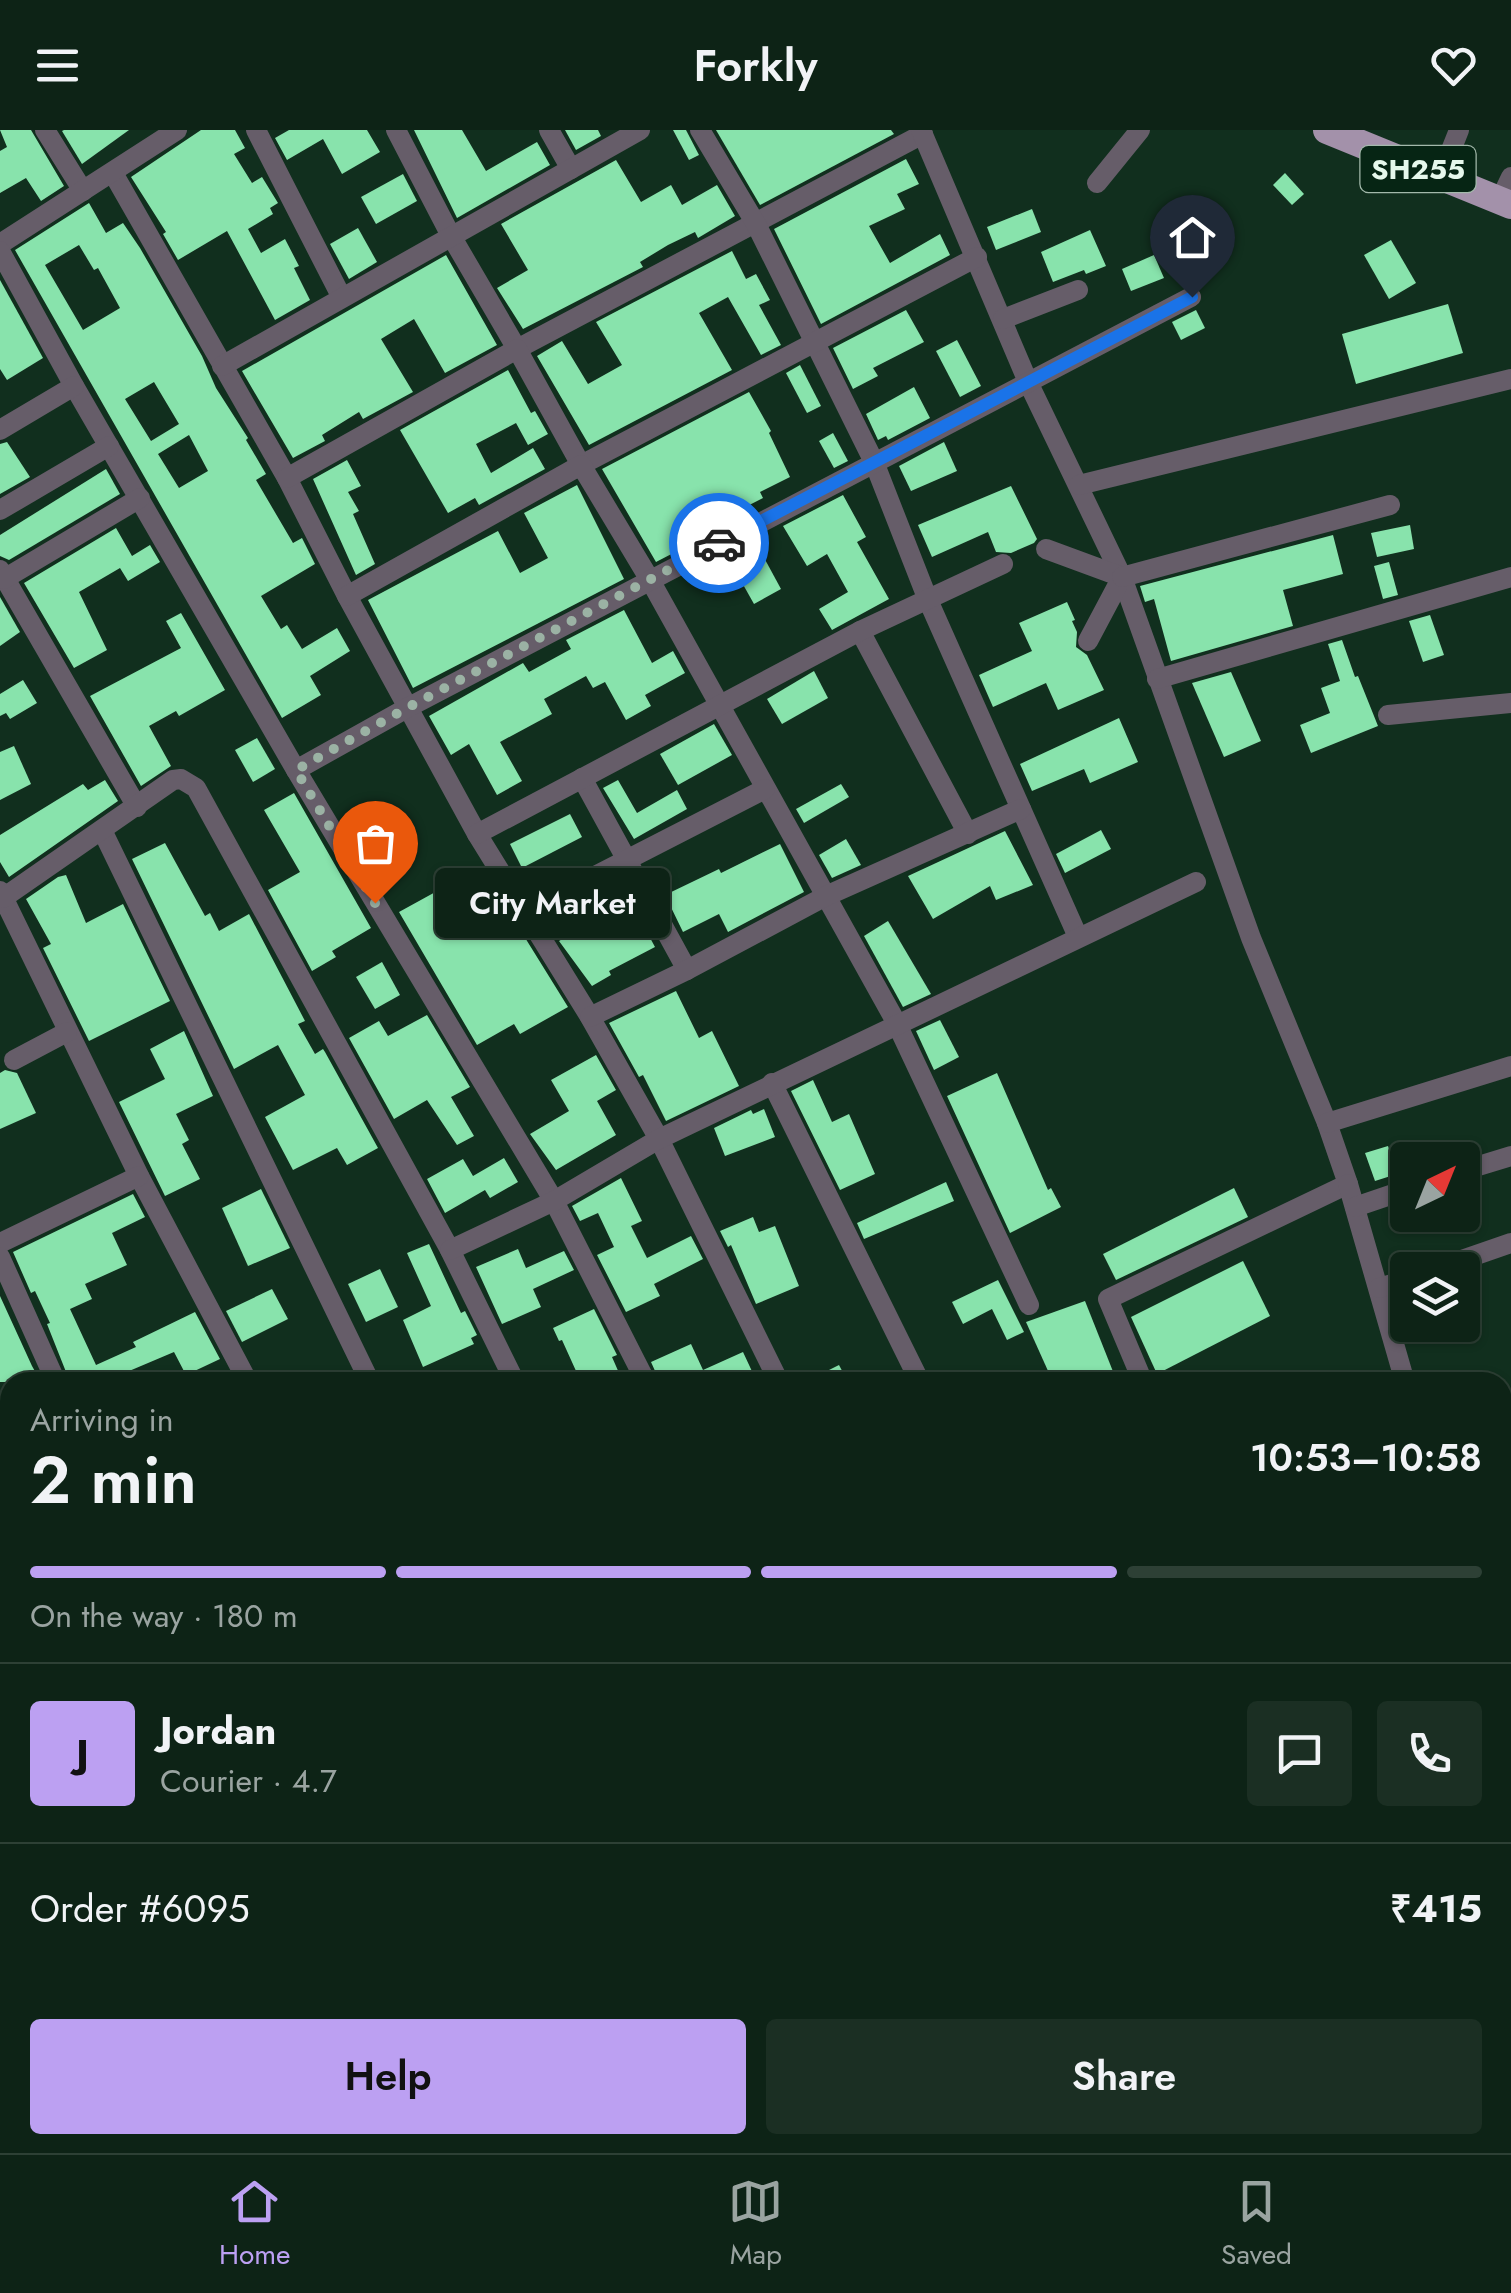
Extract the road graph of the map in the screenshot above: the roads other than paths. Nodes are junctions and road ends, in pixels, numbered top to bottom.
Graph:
1 (45, 130) edge
2 (178, 130) edge
3 (256, 130) edge
4 (396, 130) edge
5 (548, 130) edge
6 (700, 130) edge
7 (1140, 130) edge
8 (1327, 130) edge
9 (1459, 130) edge
10 (922, 132) edge
11 (628, 133) edge
12 (571, 169) junction
13 (112, 173) junction
14 (1440, 178) junction
15 (1098, 183) dead end
16 (83, 191) junction
17 (1507, 194) edge
18 (756, 224) junction
19 (450, 234) junction
20 (0, 247) edge
21 (977, 257) junction
22 (1078, 290) dead end
23 (341, 296) junction
24 (1192, 297) dead end
25 (1002, 319) junction
26 (816, 342) junction
27 (517, 349) junction
28 (222, 366) junction
29 (1511, 379) edge
30 (1028, 382) junction
31 (74, 386) junction
32 (0, 430) edge
33 (110, 446) junction
34 (874, 462) junction
35 (581, 465) junction
36 (287, 478) junction
37 (1079, 484) junction
38 (140, 498) junction
39 (1390, 504) dead end
40 (0, 510) edge
41 (1046, 549) dead end
42 (1003, 564) dead end
43 (2, 575) edge
44 (1122, 577) junction
45 (1511, 578) edge
46 (650, 580) junction
47 (347, 596) junction
48 (928, 600) junction
49 (860, 631) junction
50 (1088, 642) dead end
51 (1157, 679) junction
52 (1511, 702) edge
53 (719, 705) junction
54 (407, 708) junction
55 (1388, 715) dead end
56 (296, 770) junction
57 (582, 778) junction
58 (765, 789) junction
59 (137, 807) junction
60 (1021, 808) junction
61 (102, 830) junction
62 (477, 834) junction
63 (968, 834) junction
64 (629, 860) junction
65 (1196, 882) dead end
66 (2, 894) edge
67 (826, 896) junction
68 (526, 911) junction
69 (1078, 937) junction
70 (687, 970) junction
71 (590, 1016) junction
72 (896, 1022) junction
73 (67, 1032) junction
74 (14, 1060) dead end
75 (1511, 1066) edge
76 (772, 1083) junction
77 (1328, 1123) junction
78 (658, 1138) junction
79 (1511, 1156) edge
80 (1480, 1166) edge
81 (139, 1176) junction
82 (1348, 1184) junction
83 (1390, 1195) edge
84 (554, 1202) junction
85 (1355, 1206) junction
86 (0, 1243) edge
87 (1511, 1243) edge
88 (450, 1250) junction
89 (1480, 1254) edge
90 (0, 1257) edge
91 (1390, 1285) edge
92 (1380, 1288) junction
93 (1029, 1305) dead end
94 (52, 1372) edge
95 (243, 1372) edge
96 (365, 1372) edge
97 (510, 1372) edge
98 (641, 1372) edge
99 (774, 1372) edge
100 (915, 1372) edge
101 (1140, 1372) edge
102 (1401, 1372) edge

1 - 16 street
2 - 13 street
3 - 23 street
4 - 19 street
5 - 12 street
6 - 18 street
7 - 15 street
8 - 14 main road, SH255
9 - 14 street
10 - 18 street
10 - 21 street
11 - 12 street
12 - 19 street
13 - 16 street
13 - 28 street
14 - 17 main road, SH255
16 - 20 street
18 - 26 street
18 - 27 street
19 - 23 street
19 - 27 street
20 - 31 street
21 - 25 street
21 - 26 street
22 - 25 street
23 - 28 street
24 - 30 street
25 - 30 street
26 - 34 street
26 - 35 street
27 - 35 street
27 - 36 street
28 - 36 street
29 - 37 street
30 - 34 street
30 - 37 street
31 - 32 street
31 - 33 street
33 - 38 street
33 - 40 street
34 - 46 street
34 - 48 street
35 - 46 street
35 - 47 street
36 - 47 street
37 - 44 street
38 - 43 street
38 - 56 street
39 - 44 street
41 - 44 street
42 - 48 street
43 - 59 street
44 - 50 street
44 - 51 street
45 - 51 street
46 - 53 street
46 - 54 street
47 - 54 street
48 - 49 street
48 - 60 street
49 - 53 street
49 - 63 street
51 - 77 street
52 - 55 street
53 - 57 street
53 - 58 street
54 - 56 street
54 - 62 street
56 - 84 street
57 - 62 street
57 - 64 street
58 - 64 street
58 - 67 street
59 - 61 street
59 - 88 street
60 - 63 street
60 - 69 street
61 - 66 street
61 - 96 street
62 - 68 street
63 - 67 street
64 - 68 street
64 - 70 street
65 - 69 street
66 - 73 street
67 - 70 street
67 - 72 street
68 - 71 street
69 - 72 street
70 - 71 street
71 - 78 street
72 - 76 street
72 - 93 street
73 - 74 street
73 - 81 street
75 - 77 street
76 - 78 street
76 - 100 street
77 - 82 street
78 - 84 street
78 - 99 street
79 - 80 street
81 - 86 street
81 - 95 street
82 - 85 street
82 - 101 street
83 - 85 street
84 - 88 street
84 - 98 street
85 - 92 street
87 - 89 street
88 - 97 street
90 - 94 street
91 - 92 street
92 - 102 street

